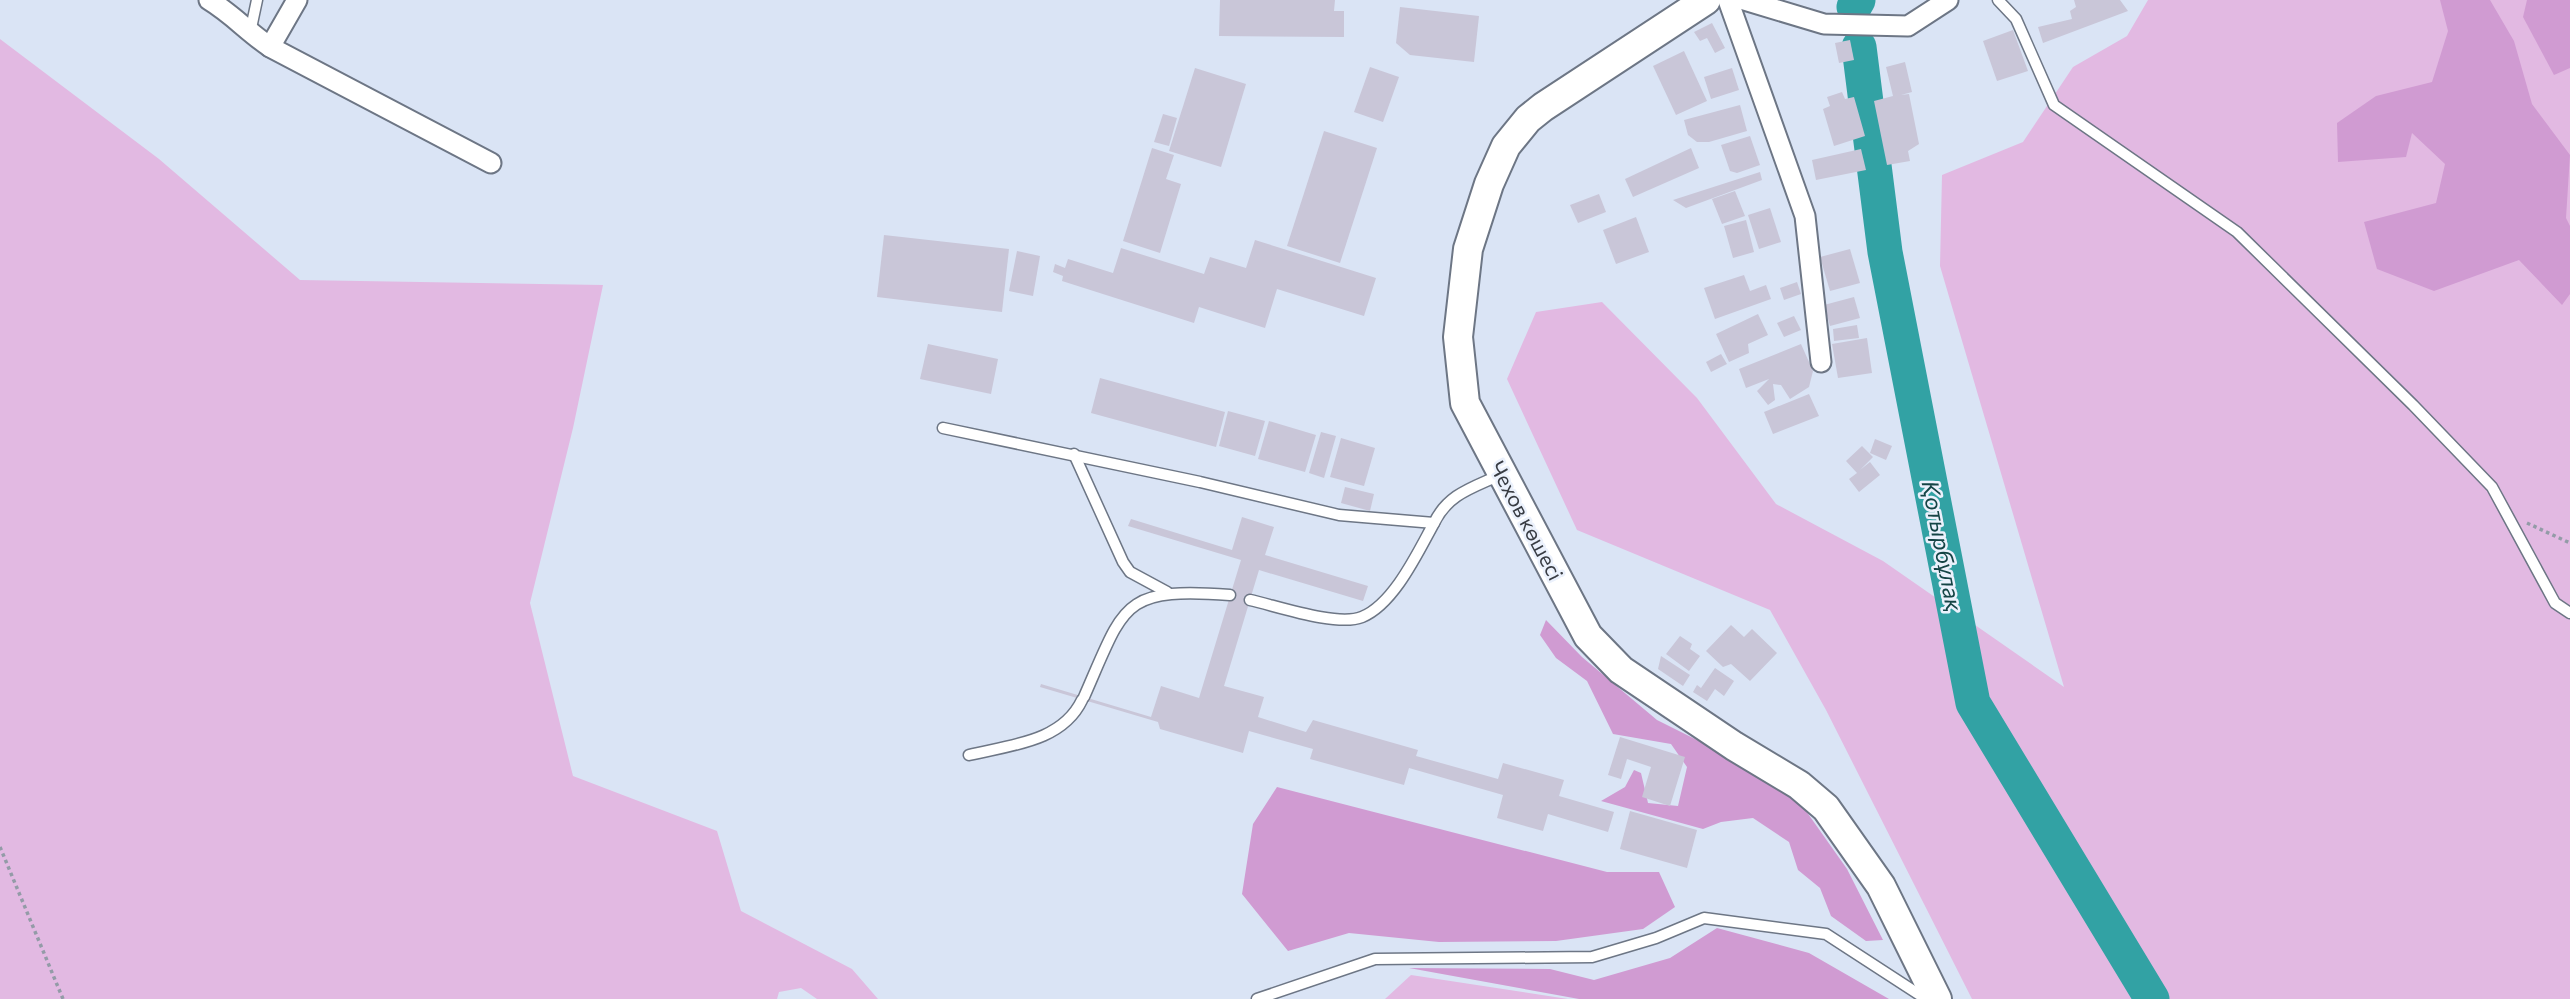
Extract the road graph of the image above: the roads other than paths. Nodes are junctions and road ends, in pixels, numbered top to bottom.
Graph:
1 (209, 0) edge
2 (257, 0) edge
3 (297, 0) edge
4 (1706, 0) edge
5 (1728, 0) edge
6 (1744, 0) edge
7 (1948, 0) edge
8 (1998, 0) edge
9 (250, 33) junction
10 (270, 47) junction
11 (491, 163) dead end
12 (1821, 362) dead end
13 (943, 428) dead end
14 (1074, 454) junction
15 (1500, 475) junction
16 (1434, 523) junction
17 (1167, 592) junction
18 (1230, 595) dead end
19 (1250, 600) dead end
20 (2570, 613) edge
21 (969, 755) dead end
22 (1257, 999) edge
23 (1926, 999) edge
24 (1937, 999) edge

1 - 9 street
2 - 9 lane
3 - 10 street
4 - 15 main road, Чехов көшесі
5 - 12 street
6 - 7 street
8 - 20 lane
9 - 10 street
10 - 11 street
13 - 14 lane
14 - 16 lane
14 - 17 lane
15 - 16 lane
15 - 24 main road, Чехов көшесі
16 - 19 lane
17 - 18 lane
17 - 21 lane
22 - 23 lane

